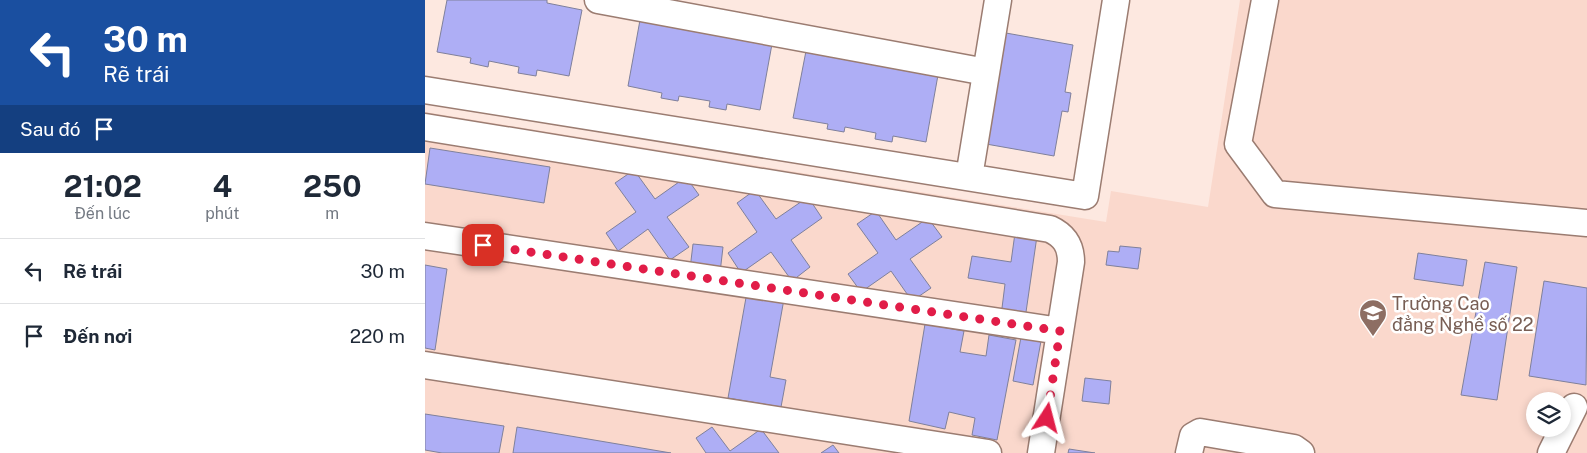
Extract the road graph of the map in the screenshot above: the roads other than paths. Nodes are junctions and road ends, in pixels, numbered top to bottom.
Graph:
1 (598, 0) edge
2 (998, 0) edge
3 (1116, 0) edge
4 (1265, 0) edge
5 (986, 72) junction
6 (425, 90) edge
7 (425, 127) edge
8 (969, 177) junction
9 (1587, 223) edge
10 (425, 236) edge
11 (1060, 331) junction
12 (425, 366) edge
13 (1574, 407) dead end
14 (988, 453) edge
15 (1041, 453) edge
16 (1189, 453) edge
17 (1301, 453) edge
18 (1551, 453) edge

1 - 5 lane
2 - 5 lane
3 - 8 lane
4 - 9 lane
5 - 8 lane
6 - 8 lane
7 - 11 lane
10 - 11 lane
11 - 15 lane
12 - 14 lane
13 - 18 lane
16 - 17 lane

